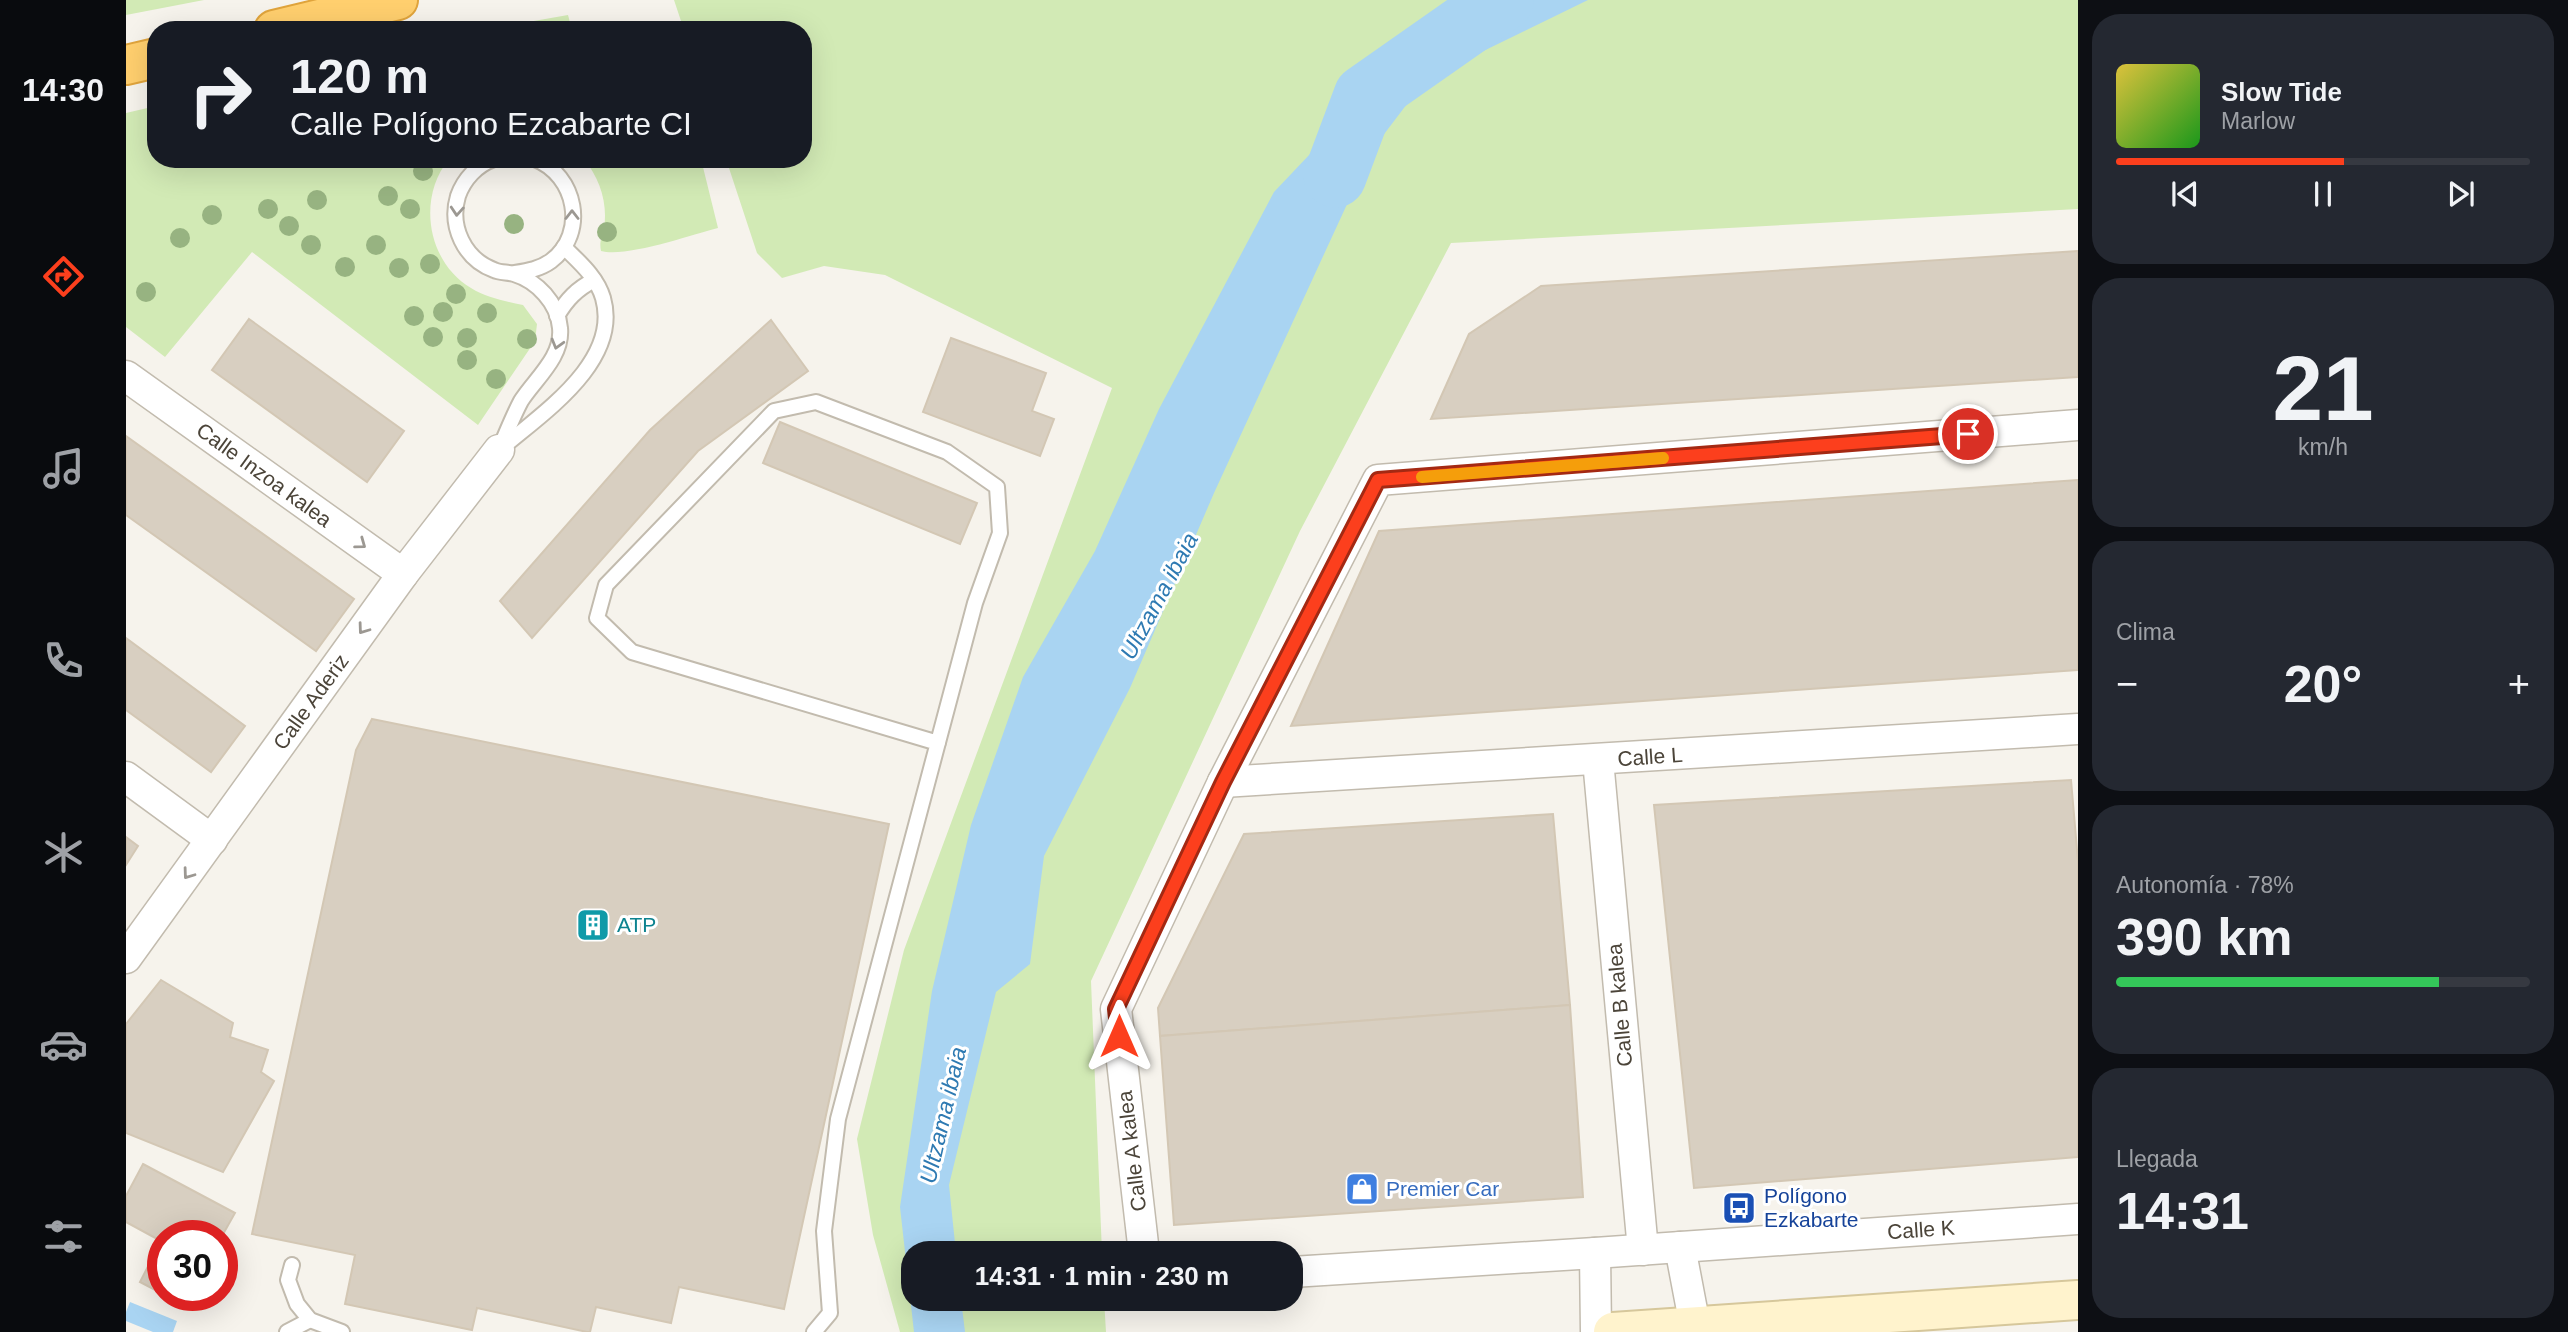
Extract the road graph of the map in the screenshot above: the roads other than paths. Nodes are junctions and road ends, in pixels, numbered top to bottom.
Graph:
1 (398, 0) edge
2 (311, 21) edge
3 (147, 60) edge
4 (126, 65) edge
5 (478, 168) edge
6 (551, 168) edge
7 (564, 247) junction
8 (514, 274) junction
9 (594, 280) junction
10 (557, 316) junction
11 (126, 376) edge
12 (2078, 425) edge
13 (499, 450) junction
14 (403, 574) junction
15 (2078, 729) edge
16 (938, 743) junction
17 (1598, 760) junction
18 (126, 777) edge
19 (1223, 782) junction
20 (212, 840) junction
21 (126, 958) edge
22 (2078, 1219) edge
23 (1143, 1241) edge
24 (1679, 1247) junction
25 (1643, 1250) junction
26 (1595, 1253) junction
27 (292, 1265) dead end
28 (1303, 1271) edge
29 (2078, 1300) edge
30 (310, 1321) junction
31 (1695, 1326) junction
32 (287, 1332) edge
33 (342, 1332) edge
34 (814, 1332) edge
35 (1595, 1332) edge
36 (1613, 1332) edge

1 - 2 highway
3 - 4 highway
5 -> 8 lane
7 -> 6 lane
7 - 8 lane
7 - 9 lane
8 - 10 lane
9 - 10 lane
9 - 13 lane
10 -> 13 lane
11 -> 14 street, Calle Inzoa kalea
12 - 19 street, Calle A kalea
13 - 14 street, Calle Aderiz
14 -> 20 street, Calle Aderiz
15 - 17 street, Calle L
16 - 16 lane
16 - 34 lane
17 - 19 street, Calle L
17 - 25 street, Calle B kalea
18 - 20 street
19 - 23 street, Calle A kalea
20 -> 21 street, Calle Aderiz
22 - 24 street, Calle K
24 - 25 street, Calle K
24 - 31 street
25 - 26 street, Calle K
26 - 28 street
26 - 35 street
27 - 30 lane
29 - 31 street
30 - 32 lane
30 - 33 lane
31 - 36 street

